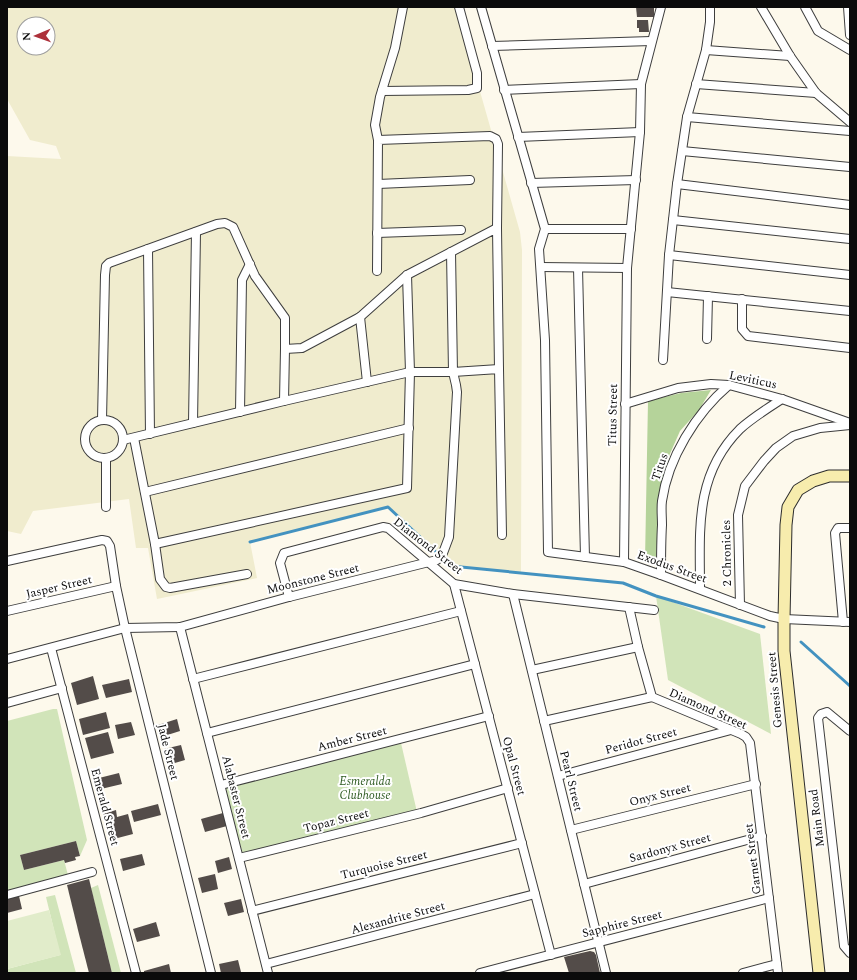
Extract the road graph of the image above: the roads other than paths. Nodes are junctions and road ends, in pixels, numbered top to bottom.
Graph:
1 (403, 7) edge
2 (459, 7) edge
3 (481, 7) edge
4 (661, 7) edge
5 (710, 7) edge
6 (761, 7) edge
7 (805, 7) edge
8 (848, 7) edge
9 (850, 33) edge
10 (651, 41) junction
11 (492, 46) junction
12 (706, 50) junction
13 (850, 50) edge
14 (790, 56) junction
15 (641, 84) junction
16 (696, 84) junction
17 (504, 90) junction
18 (382, 91) junction
19 (816, 93) junction
20 (687, 117) junction
21 (850, 122) edge
22 (850, 131) edge
23 (640, 132) junction
24 (518, 137) junction
25 (378, 140) junction
26 (682, 151) junction
27 (850, 167) edge
28 (470, 180) dead end
29 (636, 180) junction
30 (531, 183) junction
31 (378, 184) junction
32 (677, 184) junction
33 (850, 205) edge
34 (673, 220) junction
35 (497, 228) junction
36 (545, 229) junction
37 (631, 229) junction
38 (461, 230) dead end
39 (196, 232) junction
40 (377, 234) junction
41 (850, 239) edge
42 (148, 249) junction
43 (450, 252) junction
44 (669, 255) junction
45 (250, 264) junction
46 (541, 267) junction
47 (578, 268) junction
48 (627, 268) junction
49 (377, 271) dead end
50 (407, 275) junction
51 (850, 275) edge
52 (667, 292) junction
53 (708, 296) junction
54 (742, 299) junction
55 (850, 312) edge
56 (360, 317) junction
57 (706, 339) dead end
58 (850, 348) edge
59 (285, 349) junction
60 (663, 360) dead end
61 (499, 369) junction
62 (410, 372) junction
63 (453, 372) junction
64 (367, 382) junction
65 (728, 385) junction
66 (782, 399) junction
67 (284, 401) junction
68 (625, 404) junction
69 (240, 412) junction
70 (102, 420) junction
71 (193, 423) junction
72 (850, 424) edge
73 (408, 428) junction
74 (150, 434) junction
75 (134, 438) junction
76 (123, 440) junction
77 (106, 458) junction
78 (850, 476) edge
79 (145, 492) junction
80 (106, 507) dead end
81 (850, 528) edge
82 (502, 535) dead end
83 (155, 544) junction
84 (585, 557) junction
85 (7, 561) edge
86 (428, 562) junction
87 (624, 562) junction
88 (247, 574) dead end
89 (661, 575) junction
90 (454, 584) junction
91 (116, 586) junction
92 (700, 590) junction
93 (513, 594) junction
94 (289, 597) junction
95 (740, 605) junction
96 (629, 607) junction
97 (654, 610) dead end
98 (7, 611) edge
99 (461, 611) junction
100 (784, 619) junction
101 (846, 622) edge
102 (180, 627) junction
103 (125, 628) junction
104 (638, 647) junction
105 (51, 648) junction
106 (7, 659) edge
107 (475, 664) junction
108 (532, 670) junction
109 (193, 679) junction
110 (62, 688) junction
111 (652, 697) junction
112 (7, 703) edge
113 (489, 716) junction
114 (544, 721) junction
115 (731, 730) junction
116 (850, 731) edge
117 (207, 733) junction
118 (750, 743) joint
119 (558, 776) junction
120 (756, 784) junction
121 (221, 785) junction
122 (508, 788) junction
123 (571, 830) junction
124 (762, 836) junction
125 (522, 843) junction
126 (240, 858) junction
127 (92, 872) dead end
128 (584, 884) junction
129 (535, 894) junction
130 (7, 895) edge
131 (769, 898) junction
132 (252, 911) junction
133 (598, 942) junction
134 (815, 945) junction
135 (850, 953) edge
136 (551, 955) junction
137 (266, 964) junction
138 (777, 964) junction
139 (136, 973) edge
140 (211, 973) edge
141 (268, 973) edge
142 (480, 973) edge
143 (606, 973) edge
144 (743, 973) edge
145 (778, 973) edge
146 (812, 973) edge
147 (819, 973) edge
148 (824, 973) edge

1 - 18 street
2 - 18 street
3 - 11 street
4 - 10 street, Titus Street
5 - 12 street
6 - 14 street
7 - 13 street
8 - 9 street
10 - 11 street
10 - 15 street, Titus Street
11 - 17 street
12 - 14 street
12 - 16 street
14 - 19 street
15 - 17 street
15 - 23 street, Titus Street
16 - 19 street
16 - 20 street
17 - 24 street
18 - 25 street
19 - 21 street
20 - 22 street
20 - 26 street
23 - 24 street
23 - 29 street, Titus Street
24 - 30 street
25 - 31 street
25 - 35 street
26 - 27 street
26 - 32 street
28 - 31 street
29 - 30 street
29 - 37 street, Titus Street
30 - 36 street
31 - 40 street
32 - 33 street
32 - 34 street
34 - 41 street
34 - 44 street
35 - 43 street
35 - 61 street
36 - 37 street
36 - 46 street
37 - 48 street, Titus Street
38 - 40 street
39 - 42 street
39 - 45 street
39 - 71 street
40 - 49 street
42 - 70 street
42 - 74 street
43 - 50 street
43 - 63 street, Moonstone Street
44 - 51 street
44 - 52 street
45 - 59 street
45 - 69 street
46 - 47 street
46 - 84 street, Exodus Street
47 - 48 street
47 - 84 street
48 - 68 street, Titus Street
50 - 56 street
50 - 62 street
52 - 53 street
52 - 60 street
53 - 54 street
53 - 57 street
54 - 55 street
54 - 58 street
56 - 59 street
56 - 64 street
59 - 67 street
61 - 63 street
61 - 82 street
62 - 63 street
62 - 64 street
62 - 73 street
63 - 86 street, Moonstone Street
64 - 67 street
65 - 66 street, Leviticus
65 - 68 street, Leviticus
65 - 89 street, Titus
66 - 72 street, Leviticus
66 - 92 street
67 - 69 street
68 - 87 street, Titus Street
69 - 71 street
70 - 76 street
70 - 77 street
71 - 74 street
72 - 95 street, 2 Chronicles
73 - 79 street
73 - 83 street
74 - 75 street
75 - 76 street
75 - 79 street
76 - 77 street
77 - 80 street
78 - 100 street, Genesis Street
79 - 83 street
81 - 101 street
83 - 88 street
84 - 87 street, Exodus Street
85 - 91 street, Jade Street
86 - 90 street, Diamond Street
86 - 94 street, Moonstone Street
86 - 94 street, Diamond Street
87 - 89 street, Exodus Street
89 - 92 street, Exodus Street
90 - 93 street, Diamond Street
90 - 99 street, Opal Street
91 - 98 street, Jasper Street
91 - 103 street, Jade Street
92 - 95 street, Exodus Street
93 - 96 street, Diamond Street
93 - 108 street, Pearl Street
94 - 102 street, Moonstone Street
95 - 100 street, Exodus Street
96 - 97 street, Diamond Street
96 - 104 street, Diamond Street
99 - 107 street, Opal Street
99 - 109 street
100 - 101 street
100 - 134 street, Genesis Street
102 - 103 street, Moonstone Street
102 - 109 street, Alabaster Street
103 - 105 street, Moonstone Street
103 - 140 street, Jade Street
104 - 108 street
104 - 111 street, Diamond Street
105 - 106 street, Moonstone Street
105 - 110 street, Emerald Street
107 - 113 street, Opal Street
107 - 117 street
108 - 114 street, Pearl Street
109 - 117 street, Alabaster Street
110 - 112 street
110 - 139 street, Emerald Street
111 - 114 street
111 - 115 street, Diamond Street
113 - 121 street, Amber Street
113 - 122 street, Opal Street
114 - 119 street, Pearl Street
115 - 118 street, Diamond Street
115 - 119 street, Peridot Street
116 - 135 street, Main Road
117 - 121 street, Alabaster Street
118 - 120 street, Garnet Street
119 - 123 street, Pearl Street
120 - 123 street, Onyx Street
120 - 124 street, Garnet Street
121 - 126 street, Alabaster Street
122 - 125 street, Opal Street
122 - 126 street, Topaz Street
123 - 128 street, Pearl Street
124 - 128 street, Sardonyx Street
124 - 131 street, Garnet Street
125 - 129 street, Opal Street
125 - 132 street, Turquoise Street
126 - 132 street, Alabaster Street
127 - 130 street
128 - 133 street, Pearl Street
129 - 136 street, Opal Street
129 - 137 street, Alexandrite Street
131 - 133 street, Sapphire Street
131 - 138 street, Garnet Street
132 - 137 street, Alabaster Street
133 - 136 street, Sapphire Street
133 - 143 street, Pearl Street
134 - 146 street, Genesis Street
134 - 147 street, Genesis Street
134 - 148 street, Genesis Street
136 - 142 street, Sapphire Street
137 - 141 street, Alabaster Street
138 - 144 street
138 - 145 street, Garnet Street

